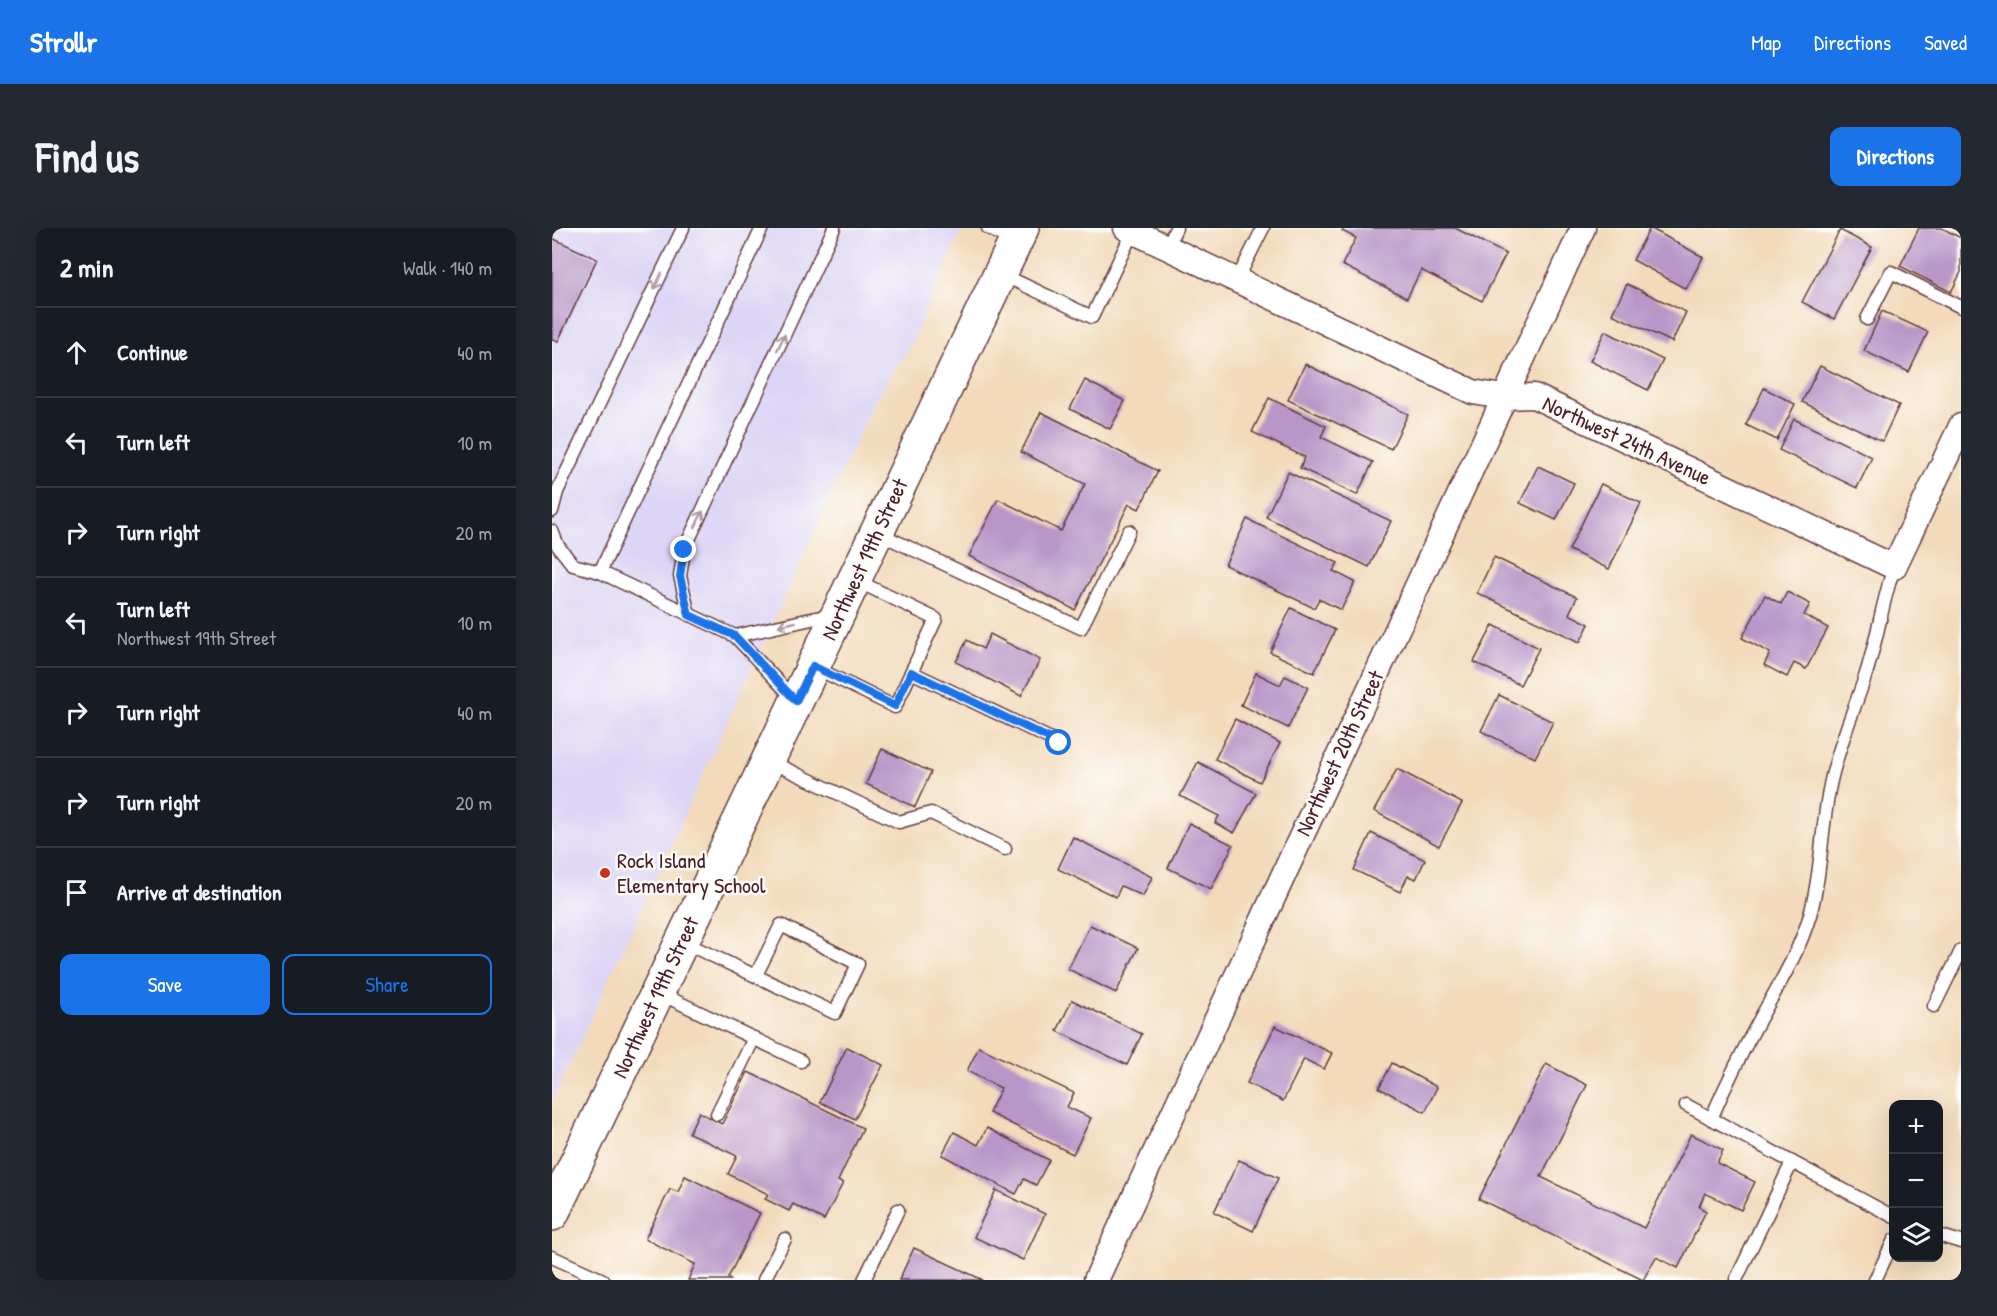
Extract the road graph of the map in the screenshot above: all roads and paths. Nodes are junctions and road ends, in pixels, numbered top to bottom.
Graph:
1 (683, 228) edge
2 (762, 228) edge
3 (834, 228) edge
4 (1263, 228) edge
5 (1583, 228) edge
6 (1130, 230) edge
7 (1008, 233) edge
8 (1172, 238) edge
9 (1000, 273) junction
10 (1237, 280) junction
11 (1961, 307) edge
12 (1867, 319) dead end
13 (1503, 396) junction
14 (1961, 426) edge
15 (552, 511) edge
16 (552, 531) edge
17 (1129, 531) dead end
18 (877, 532) junction
19 (1894, 567) junction
20 (600, 572) junction
21 (855, 579) junction
22 (838, 613) junction
23 (689, 615) junction
24 (735, 636) junction
25 (813, 666) junction
26 (911, 672) junction
27 (796, 701) junction
28 (1059, 743) dead end
29 (768, 761) junction
30 (1005, 849) dead end
31 (682, 942) junction
32 (1961, 951) edge
33 (756, 975) junction
34 (658, 992) junction
35 (1934, 1006) dead end
36 (754, 1038) junction
37 (801, 1061) dead end
38 (1686, 1105) dead end
39 (717, 1114) dead end
40 (1711, 1119) junction
41 (1791, 1162) junction
42 (898, 1210) dead end
43 (552, 1214) edge
44 (1889, 1215) edge
45 (1943, 1236) edge
46 (785, 1239) dead end
47 (1961, 1242) edge
48 (1889, 1249) edge
49 (552, 1257) edge
50 (603, 1280) edge
51 (764, 1280) edge
52 (864, 1280) edge
53 (1096, 1280) edge
54 (1736, 1280) edge
55 (1875, 1280) edge

1 -> 15 lane
2 - 20 lane
23 -> 3 lane
4 - 10 lane
5 - 13 street, Northwest 20th Street
6 - 8 street, Northwest 24th Avenue
6 - 9 lane
7 - 9 street, Northwest 19th Street
8 - 10 street, Northwest 24th Avenue
9 - 18 street, Northwest 19th Street
10 - 13 street, Northwest 24th Avenue
11 - 12 lane
13 - 19 street, Northwest 24th Avenue
13 - 53 street, Northwest 20th Street
14 - 19 street
16 - 20 lane
17 - 18 lane
18 - 21 street, Northwest 19th Street
19 - 40 lane
20 - 23 lane
21 - 22 street, Northwest 19th Street
21 - 26 lane
22 -> 24 lane
22 - 25 street, Northwest 19th Street
23 - 24 lane
24 - 27 lane
25 - 26 lane
25 - 27 street, Northwest 19th Street
26 - 28 lane
27 - 29 street, Northwest 19th Street
29 - 30 lane
29 - 31 street, Northwest 19th Street
31 - 33 lane
31 - 34 street, Northwest 19th Street
32 - 35 lane
33 - 33 lane
34 - 36 lane
34 - 43 street, Northwest 19th Street
36 - 37 lane
36 - 39 lane
38 - 40 lane
40 - 41 lane
41 - 44 lane
41 - 54 lane
42 - 52 lane
45 - 47 lane
46 - 51 lane
48 - 55 lane
49 - 50 lane

